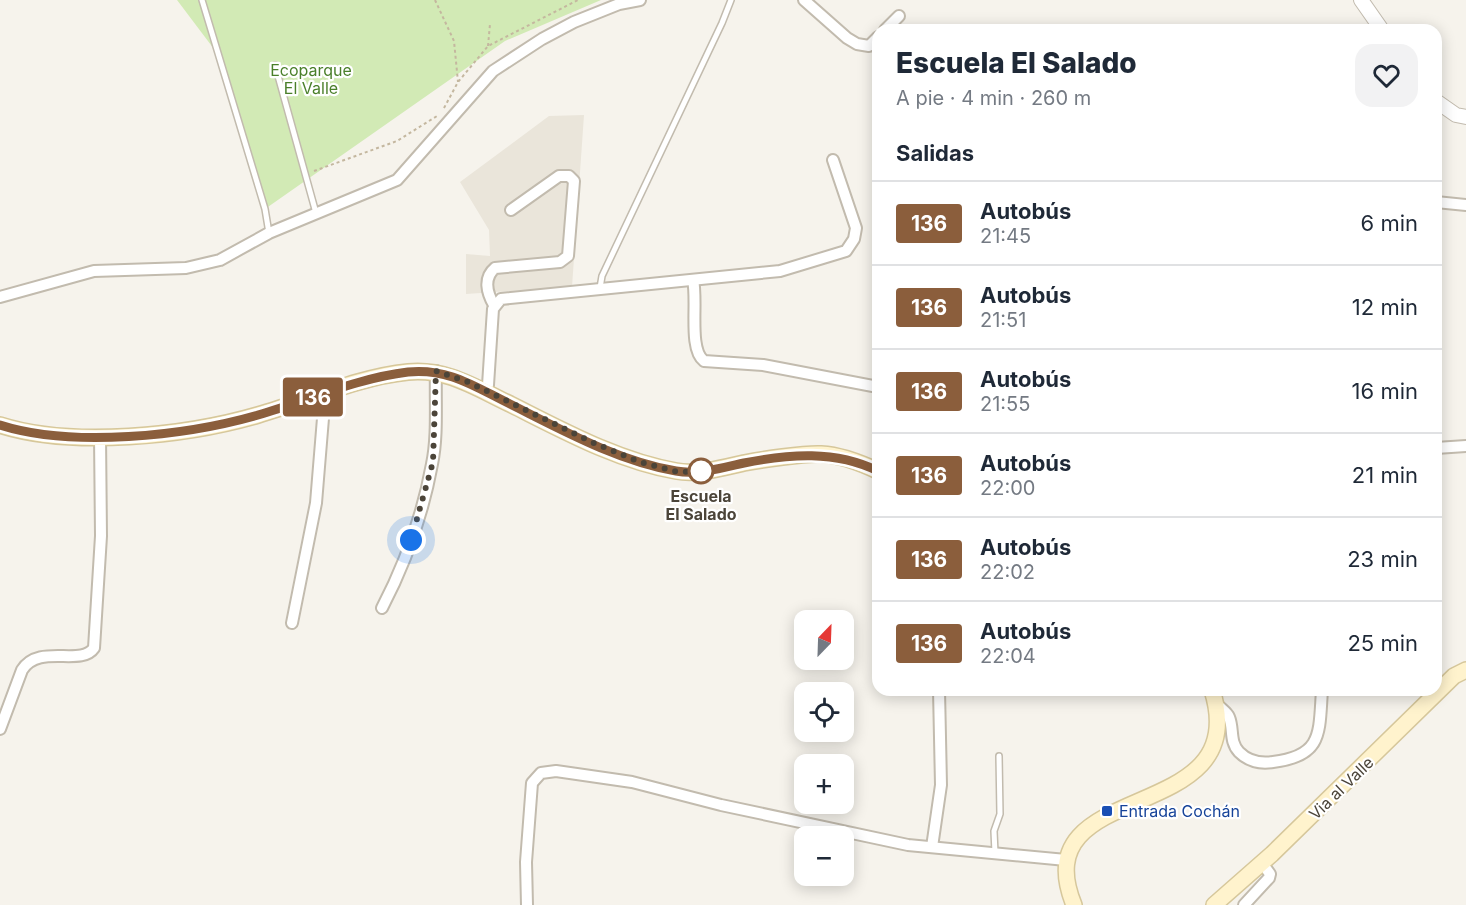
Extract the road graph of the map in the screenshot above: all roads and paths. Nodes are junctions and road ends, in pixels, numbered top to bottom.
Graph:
1 (202, 0) edge
2 (435, 0) edge
3 (578, 0) edge
4 (640, 0) edge
5 (730, 0) edge
6 (804, 0) edge
7 (1360, 0) edge
8 (899, 16) dead end
9 (490, 24) dead end
10 (891, 24) edge
11 (1378, 24) edge
12 (872, 43) edge
13 (489, 46) junction
14 (274, 65) dead end
15 (458, 82) junction
16 (1442, 105) edge
17 (1466, 117) edge
18 (833, 160) dead end
19 (305, 175) junction
20 (1442, 203) edge
21 (1466, 205) edge
22 (511, 210) dead end
23 (316, 213) junction
24 (269, 233) junction
25 (693, 280) junction
26 (600, 288) junction
27 (0, 297) edge
28 (495, 304) junction
29 (436, 371) junction
30 (872, 386) edge
31 (484, 390) junction
32 (325, 394) junction
33 (0, 425) edge
34 (100, 436) junction
35 (1466, 446) edge
36 (1442, 448) edge
37 (872, 468) edge
38 (382, 608) dead end
39 (292, 623) dead end
40 (1466, 670) edge
41 (1442, 688) edge
42 (939, 696) edge
43 (1321, 696) edge
44 (1433, 696) edge
45 (1214, 697) edge
46 (0, 729) edge
47 (999, 756) dead end
48 (932, 847) junction
49 (995, 853) junction
50 (1066, 860) junction
51 (1262, 863) junction
52 (527, 905) edge
53 (1074, 905) edge
54 (1214, 905) edge
55 (1245, 905) edge

1 - 24 lane
2 - 15 path
3 - 13 path
4 - 23 street
5 - 26 lane
6 - 12 street
7 - 11 street
8 - 10 street
9 - 13 path
13 - 15 path
14 - 19 lane
15 - 19 path
16 - 17 street
18 - 25 street
19 - 23 lane
20 - 21 street
22 - 28 street
23 - 24 street
24 - 27 street
25 - 26 street
25 - 30 street
26 - 28 street
28 - 31 street
29 - 31 main road
29 - 32 main road
29 - 38 street
31 - 37 main road
32 - 34 main road
32 - 39 street
33 - 34 main road
34 - 46 street
35 - 36 street
40 - 41 main road, Via al Valle
42 - 48 street
43 - 45 street
44 - 51 main road, Via al Valle
45 - 50 main road
47 - 49 lane
48 - 49 street
48 - 52 street
49 - 50 street
50 - 53 main road
51 - 54 main road, Via al Valle
51 - 55 street

